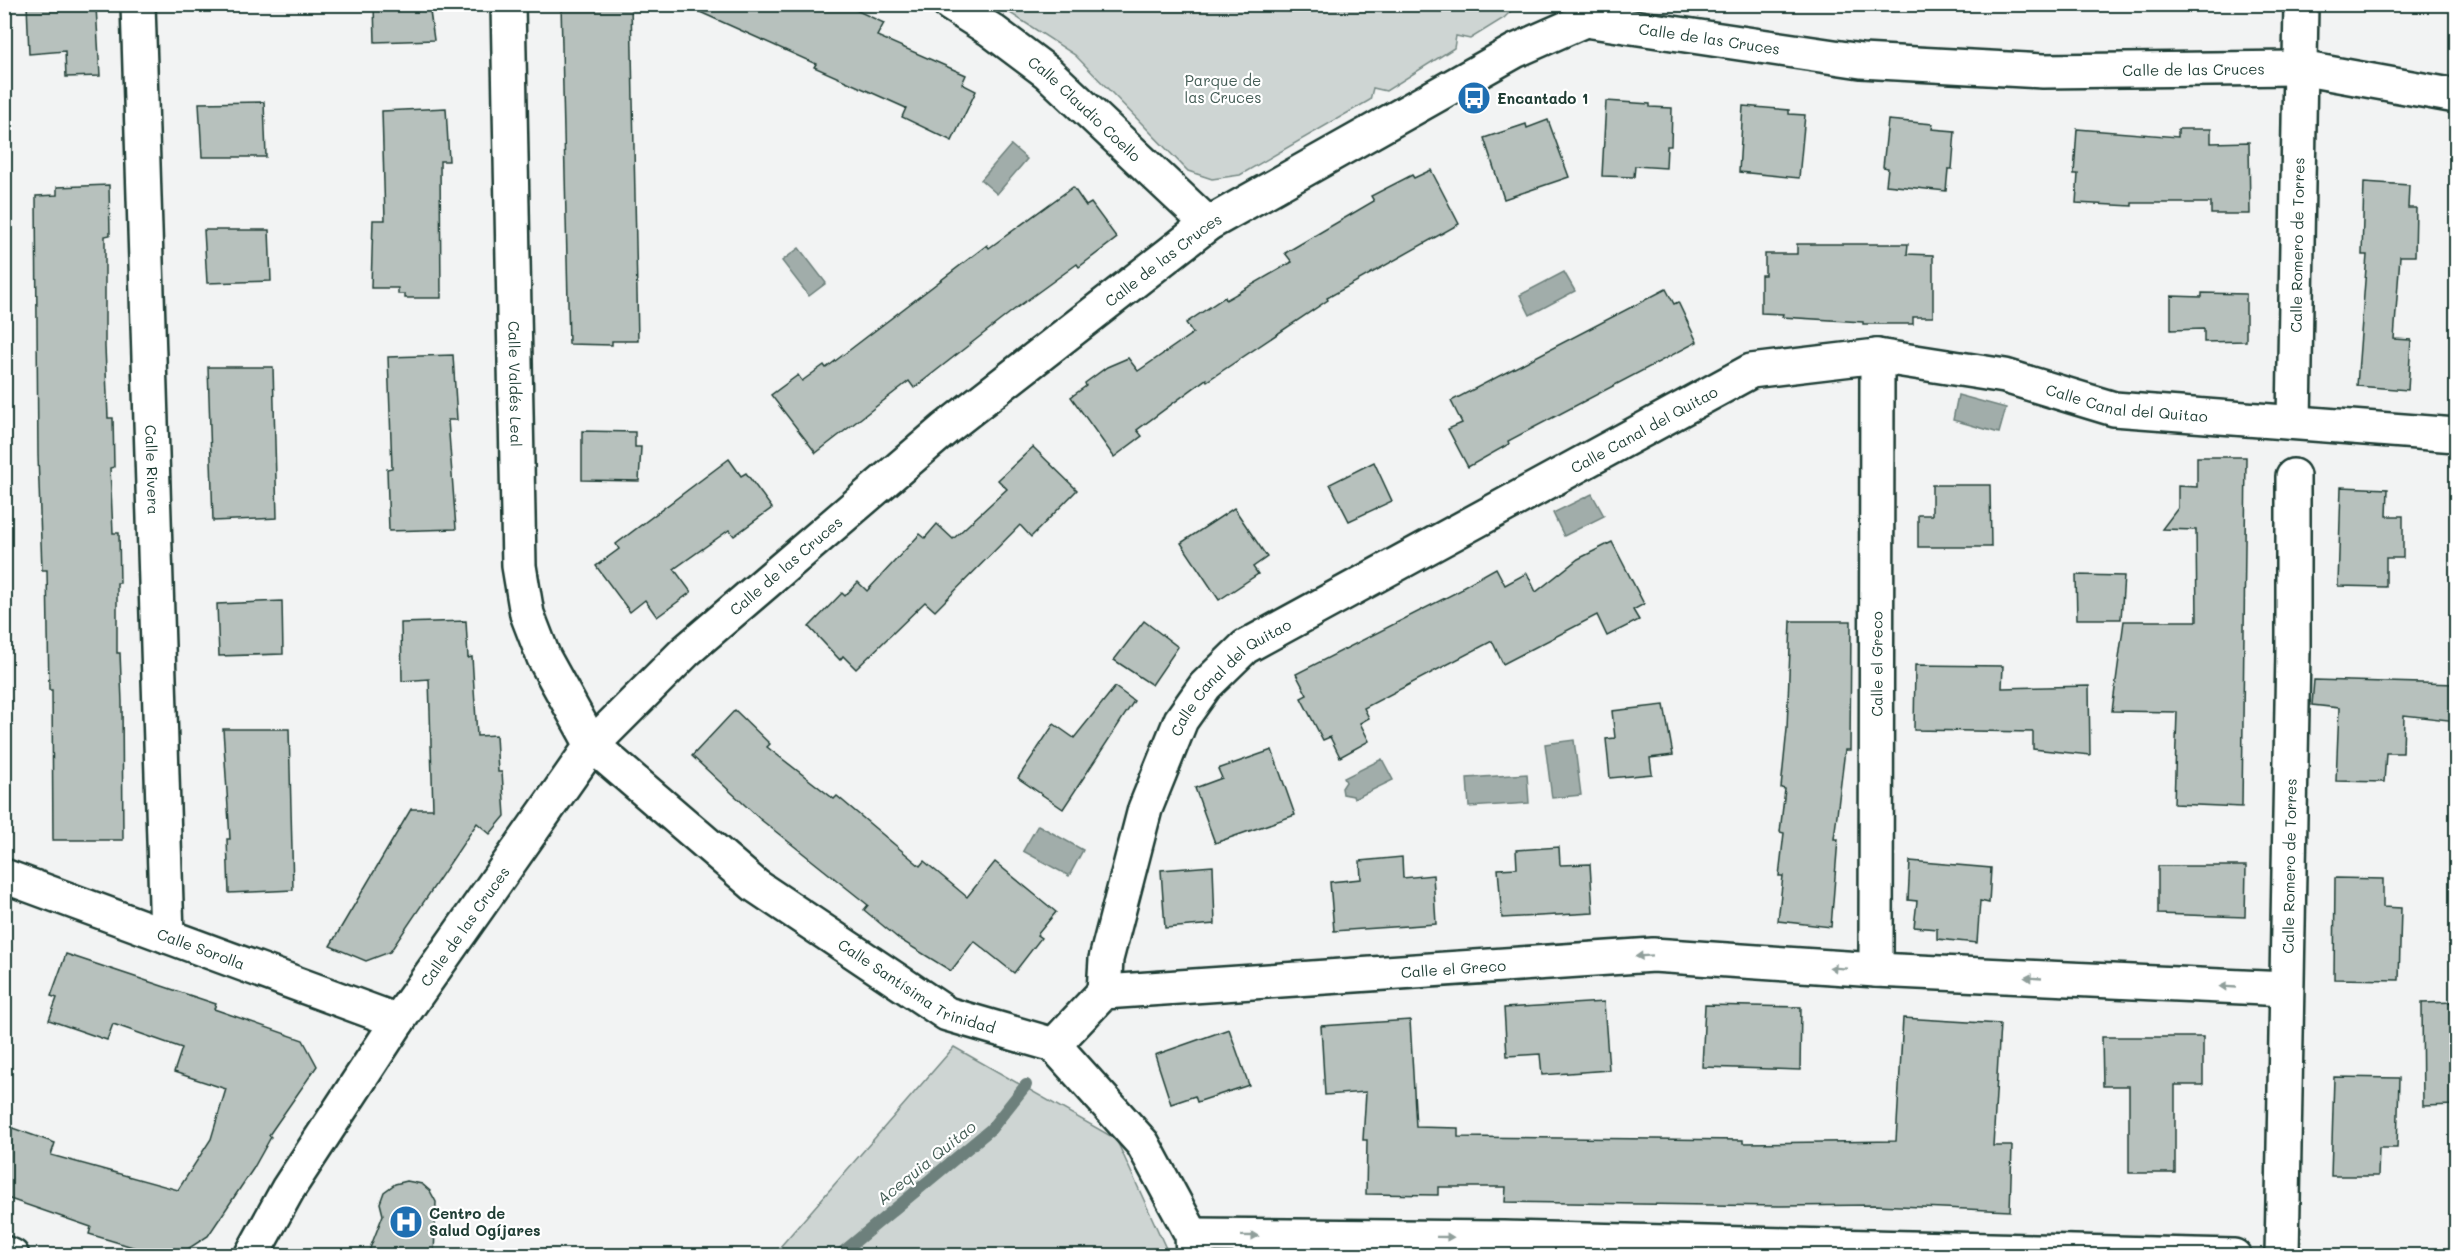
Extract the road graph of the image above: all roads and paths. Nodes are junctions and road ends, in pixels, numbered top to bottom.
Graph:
1 (138, 4) edge
2 (508, 4) edge
3 (950, 4) edge
4 (2301, 4) edge
5 (1588, 12) edge
6 (2300, 68) junction
7 (2457, 96) edge
8 (1208, 224) junction
9 (1877, 356) junction
10 (2294, 422) junction
11 (2457, 435) edge
12 (2293, 476) dead end
13 (592, 745) junction
14 (4, 876) edge
15 (167, 936) junction
16 (1876, 970) junction
17 (2286, 989) junction
18 (1104, 992) junction
19 (398, 1021) junction
20 (1054, 1045) junction
21 (1192, 1245) edge
22 (1503, 1247) edge
23 (4, 1253) edge
24 (12, 1256) edge
25 (251, 1256) edge
26 (2234, 1256) edge
27 (2282, 1256) edge

1 - 15 street, Calle Rivera
2 - 13 street, Calle Valdés Leal
3 - 8 street, Calle Claudio Coello
4 - 6 street, Calle Romero de Torres
5 - 6 street, Calle de las Cruces
5 - 8 street, Calle de las Cruces
6 - 7 street, Calle de las Cruces
6 - 10 street, Calle Romero de Torres
8 - 13 street, Calle de las Cruces
9 - 10 street, Calle Canal del Quitao
9 - 16 street, Calle el Greco
9 - 18 street, Calle Canal del Quitao
10 - 11 street, Calle Canal del Quitao
12 - 17 street, Calle Romero de Torres
13 - 19 street, Calle de las Cruces
13 - 20 street, Calle Santísima Trinidad
14 - 15 street, Calle Sorolla
15 - 19 street, Calle Sorolla
17 -> 16 street, Calle el Greco
16 -> 18 street, Calle el Greco
17 - 27 street, Calle Romero de Torres
18 - 20 street
19 - 25 street, Calle de las Cruces
20 - 21 street
21 -> 22 street
22 - 26 street
23 - 24 street

